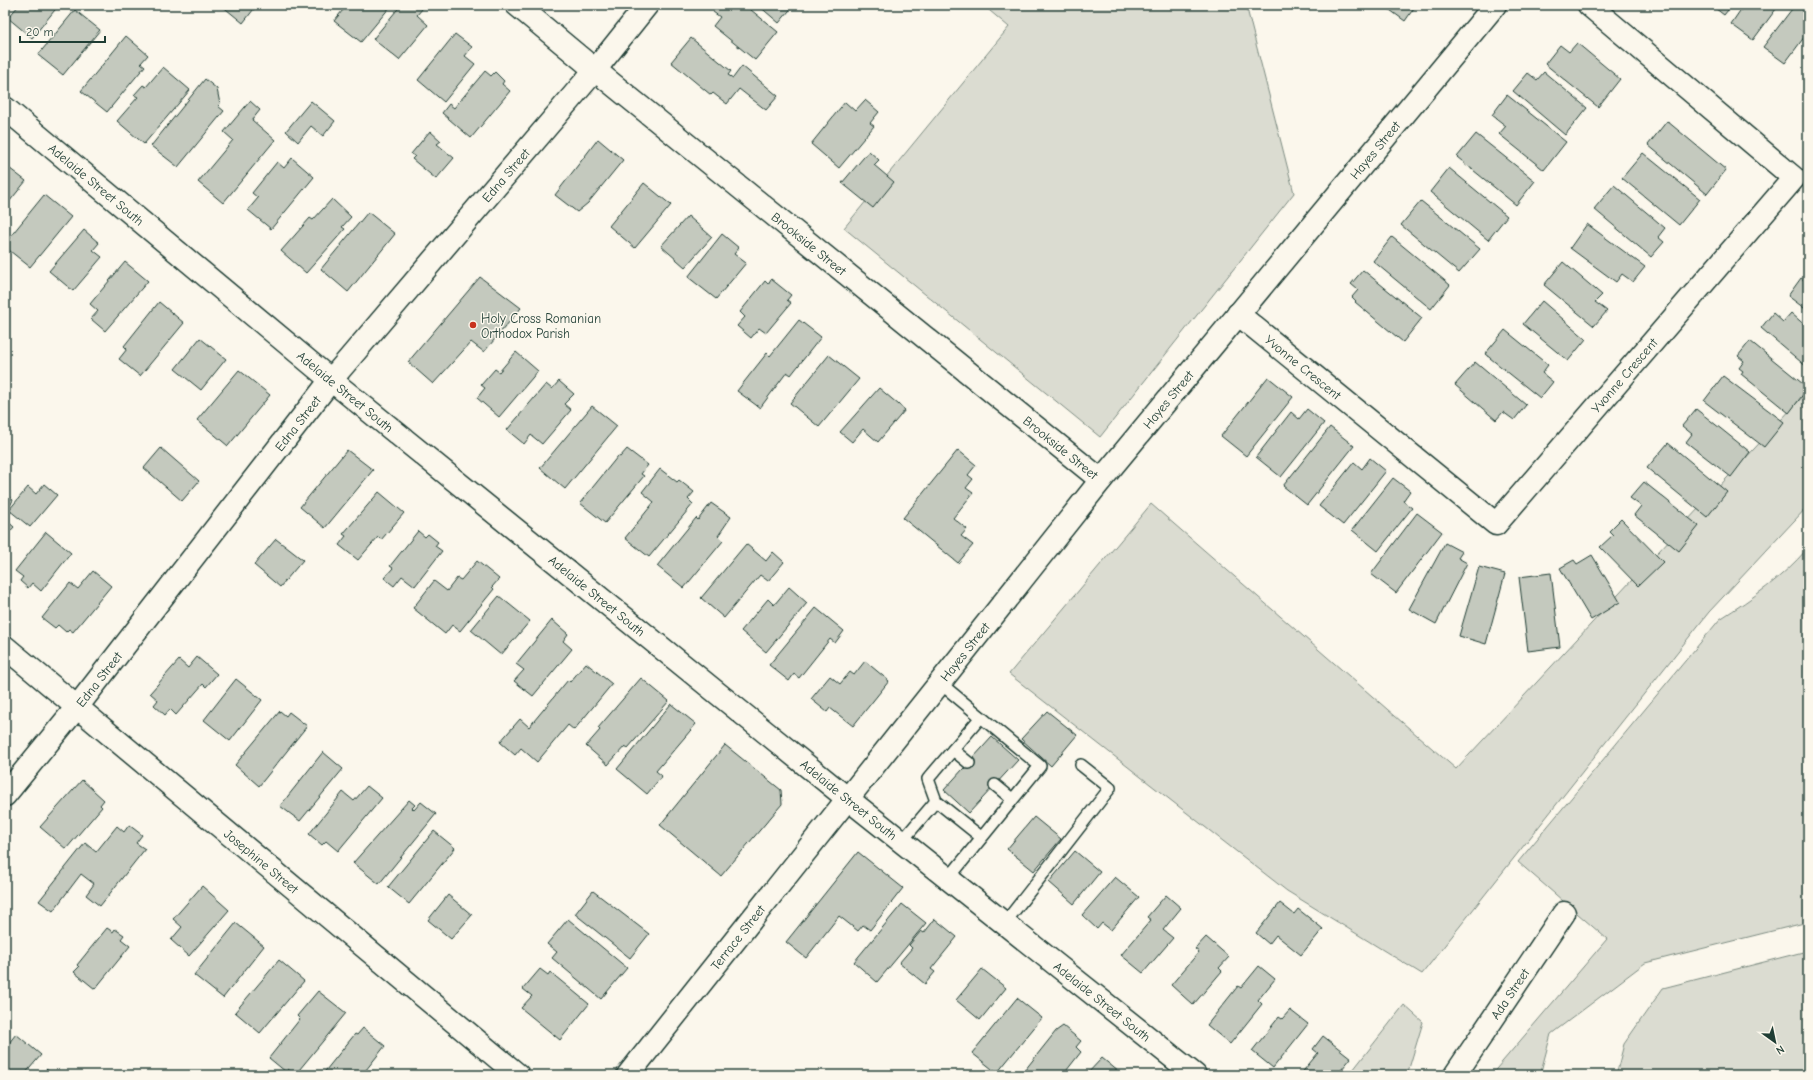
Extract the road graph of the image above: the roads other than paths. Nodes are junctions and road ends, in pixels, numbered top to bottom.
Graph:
1 (517, 5) edge
2 (647, 5) edge
3 (1495, 5) edge
4 (1589, 5) edge
5 (594, 70) junction
6 (5, 108) edge
7 (1238, 314) junction
8 (331, 380) junction
9 (1101, 480) junction
10 (5, 647) edge
11 (940, 683) junction
12 (77, 707) junction
13 (981, 717) junction
14 (953, 750) junction
15 (969, 764) dead end
16 (1081, 765) dead end
17 (995, 786) dead end
18 (5, 794) edge
19 (848, 799) junction
20 (1012, 799) junction
21 (936, 801) junction
22 (981, 837) junction
23 (902, 841) junction
24 (948, 879) junction
25 (1564, 913) dead end
26 (1004, 924) junction
27 (518, 1075) edge
28 (628, 1075) edge
29 (1195, 1075) edge
30 (1456, 1075) edge

1 - 5 street, Brookside Street
2 - 5 street, Edna Street
3 - 7 street, Hayes Street
4 - 7 street, Yvonne Crescent
5 - 8 street, Edna Street
5 - 9 street, Brookside Street
6 - 8 street, Adelaide Street South
7 - 9 street, Hayes Street
8 - 12 street, Edna Street
8 - 19 street, Adelaide Street South
9 - 11 street, Hayes Street
10 - 12 street, Josephine Street
11 - 13 lane
11 - 19 street, Hayes Street
12 - 18 street, Edna Street
12 - 27 street, Josephine Street
13 - 14 lane
13 - 20 lane
14 - 15 lane
14 - 21 lane
16 - 26 lane
17 - 20 lane
19 - 23 street, Adelaide Street South
19 - 28 street, Terrace Street
20 - 22 lane
21 - 22 lane
21 - 23 lane
22 - 24 lane
23 - 24 street, Adelaide Street South
24 - 26 street, Adelaide Street South
25 - 30 street, Ada Street
26 - 29 street, Adelaide Street South

